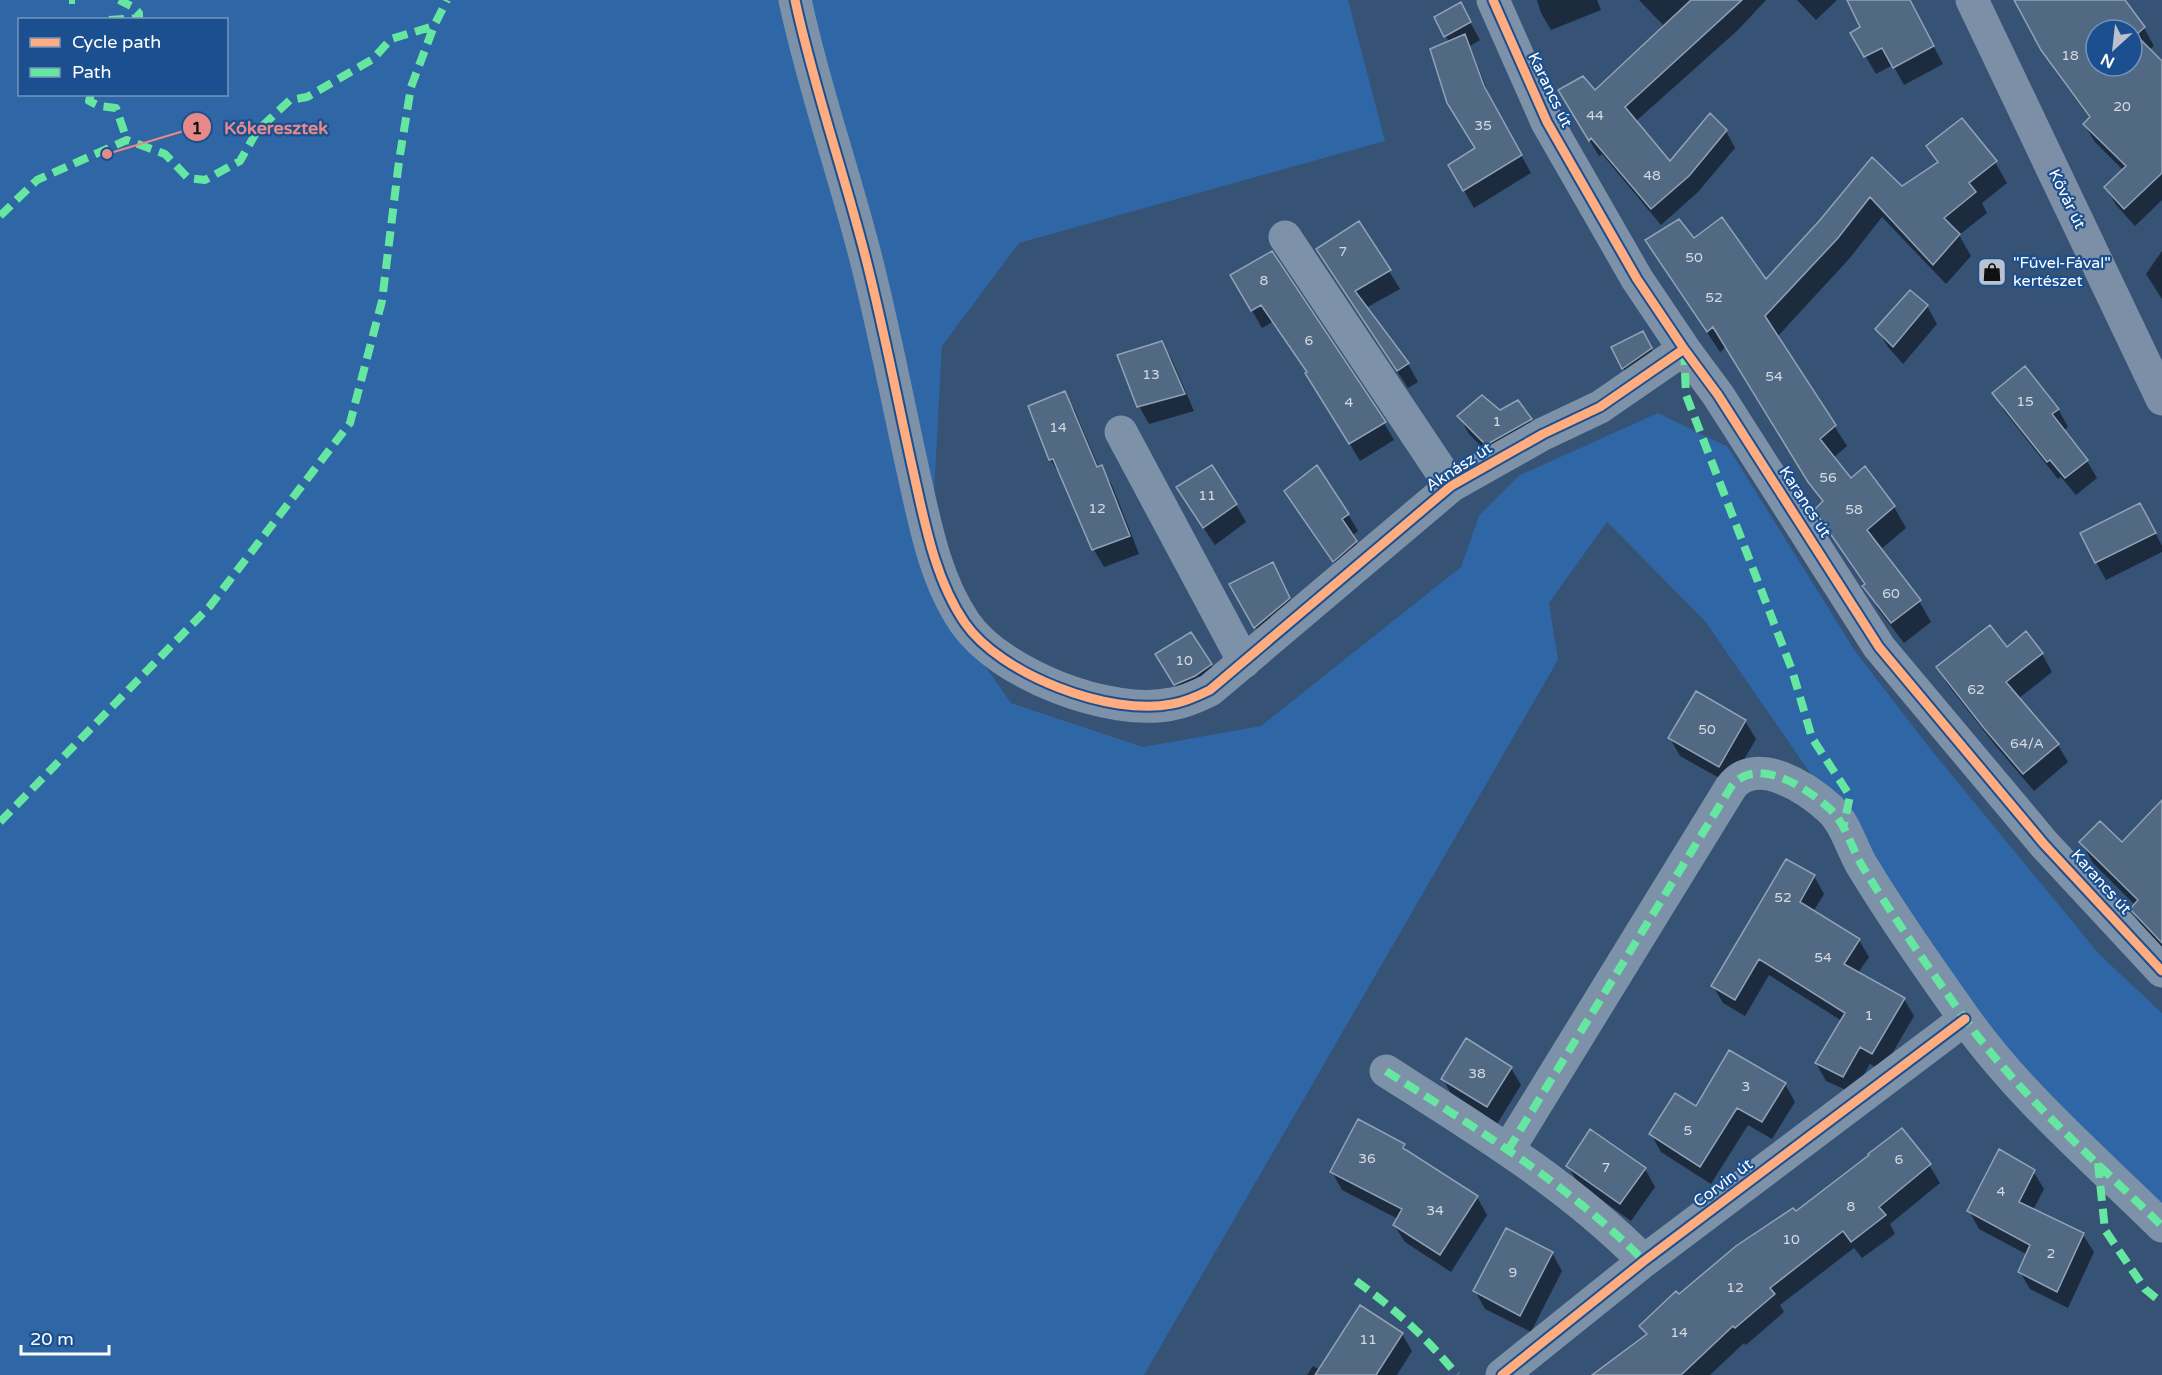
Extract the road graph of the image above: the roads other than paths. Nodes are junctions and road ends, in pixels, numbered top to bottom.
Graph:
1 (795, 0) edge
2 (1493, 0) edge
3 (1972, 0) edge
4 (1286, 237) dead end
5 (1684, 349) junction
6 (2162, 399) edge
7 (1121, 432) dead end
8 (1451, 486) junction
9 (1244, 662) junction
10 (2162, 971) edge
11 (1965, 1019) junction
12 (1386, 1071) dead end
13 (1508, 1150) junction
14 (2162, 1226) edge
15 (1644, 1261) junction
16 (1502, 1375) edge

1 - 9 street, Aknász út
2 - 5 street, Karancs út
3 - 6 main road, Kővár út
4 - 8 street, Aknász út
5 - 8 street, Aknász út
5 - 10 street, Karancs út
7 - 9 street
8 - 9 street, Aknász út
11 - 13 street
11 - 14 street
11 - 15 street, Corvin út
12 - 13 street
13 - 15 street
15 - 16 street, Corvin út

